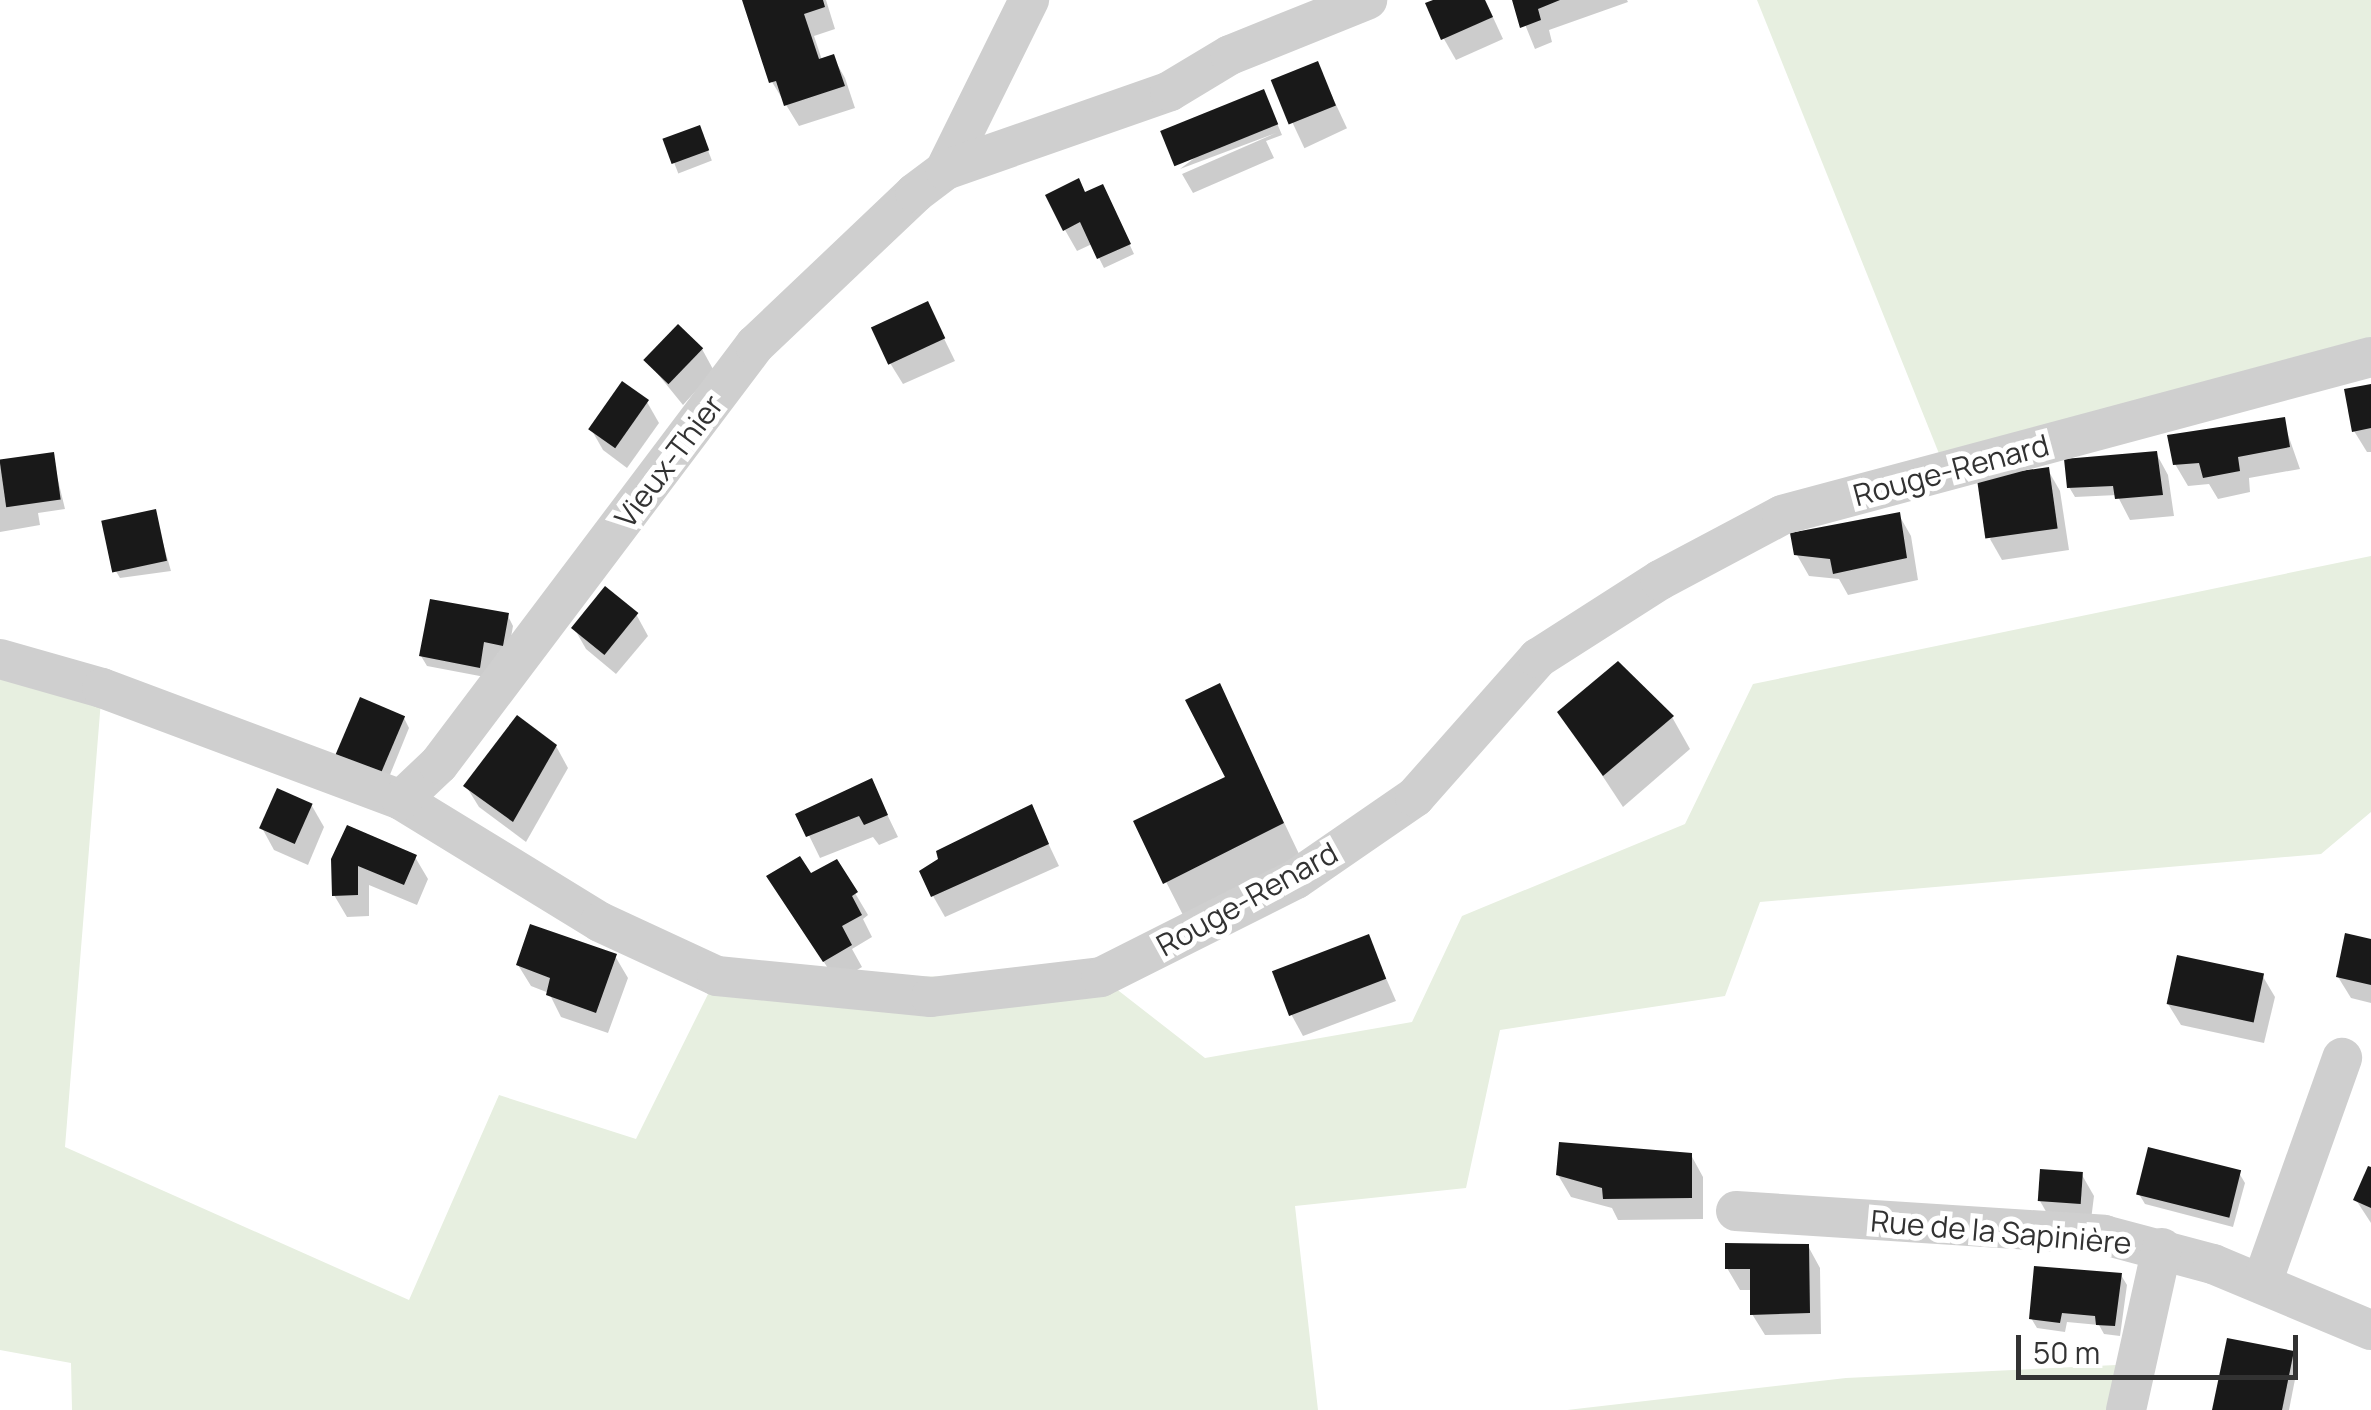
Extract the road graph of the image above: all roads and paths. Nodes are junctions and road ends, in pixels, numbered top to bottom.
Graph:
1 (1029, 0) edge
2 (1366, 0) edge
3 (945, 170) junction
4 (2371, 357) edge
5 (0, 659) edge
6 (400, 800) junction
7 (2342, 1058) dead end
8 (1736, 1212) dead end
9 (2162, 1248) junction
10 (2262, 1283) junction
11 (2371, 1330) edge
12 (2126, 1410) edge

1 - 3 street
2 - 3 street, Vieux-Thier
3 - 6 street, Vieux-Thier
4 - 6 street, Rouge-Renard
5 - 6 street
7 - 10 street
8 - 9 street, Rue de la Sapinière
9 - 10 street, Rue de la Sapinière
9 - 12 street
10 - 11 street, Rue de la Sapinière

